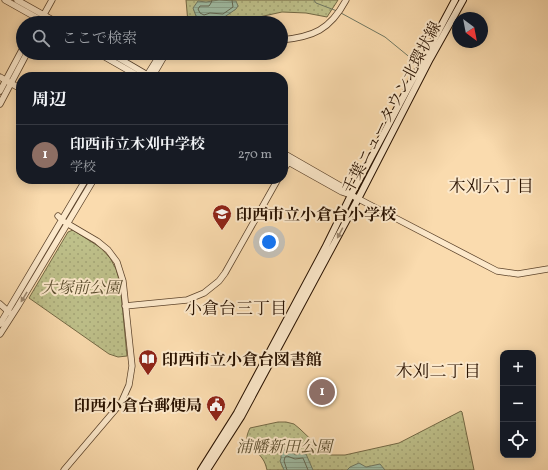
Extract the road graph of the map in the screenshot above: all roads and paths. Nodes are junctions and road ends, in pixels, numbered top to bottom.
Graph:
1 (4, 0) edge
2 (16, 0) edge
3 (52, 0) edge
4 (346, 0) edge
5 (455, 0) edge
6 (463, 0) edge
7 (33, 16) edge
8 (36, 16) edge
9 (44, 16) edge
10 (288, 40) edge
11 (18, 60) edge
12 (22, 60) edge
13 (110, 60) edge
14 (122, 60) edge
15 (157, 60) edge
16 (161, 60) edge
17 (131, 72) edge
18 (142, 72) edge
19 (151, 72) edge
20 (152, 72) edge
21 (0, 77) edge
22 (8, 82) junction
23 (16, 86) edge
24 (0, 91) edge
25 (0, 104) edge
26 (288, 160) edge
27 (83, 184) edge
28 (90, 184) edge
29 (275, 184) edge
30 (351, 195) junction
31 (358, 199) junction
32 (61, 220) junction
33 (548, 269) edge
34 (0, 304) edge
35 (125, 306) junction
36 (9, 311) junction
37 (2, 315) edge
38 (12, 316) junction
39 (0, 324) edge
40 (0, 334) edge
41 (239, 415) junction
42 (236, 422) junction
43 (64, 470) edge
44 (201, 470) edge
45 (207, 470) edge

1 - 7 street
2 - 8 street
3 - 9 street
4 - 10 street
5 - 30 main road, 千葉ニュータウン北環状線
6 - 31 main road, 千葉ニュータウン北環状線
11 - 22 street
12 - 22 street
13 - 17 street
14 - 18 street
15 - 19 street
16 - 20 street
21 - 22 street
22 - 23 street
22 - 24 street
22 - 25 street
26 - 30 street
27 - 32 street
28 - 32 street
29 - 35 street
30 - 31 street
30 - 41 main road, 千葉ニュータウン北環状線
31 - 33 street
31 -> 41 main road, 千葉ニュータウン北環状線
32 - 35 street
32 - 36 street
32 -> 38 street
34 - 36 street
35 - 43 street
36 - 37 street
36 - 38 street
37 - 38 street
37 - 39 street
38 - 40 street
41 - 42 main road
42 - 44 main road
42 - 45 main road

